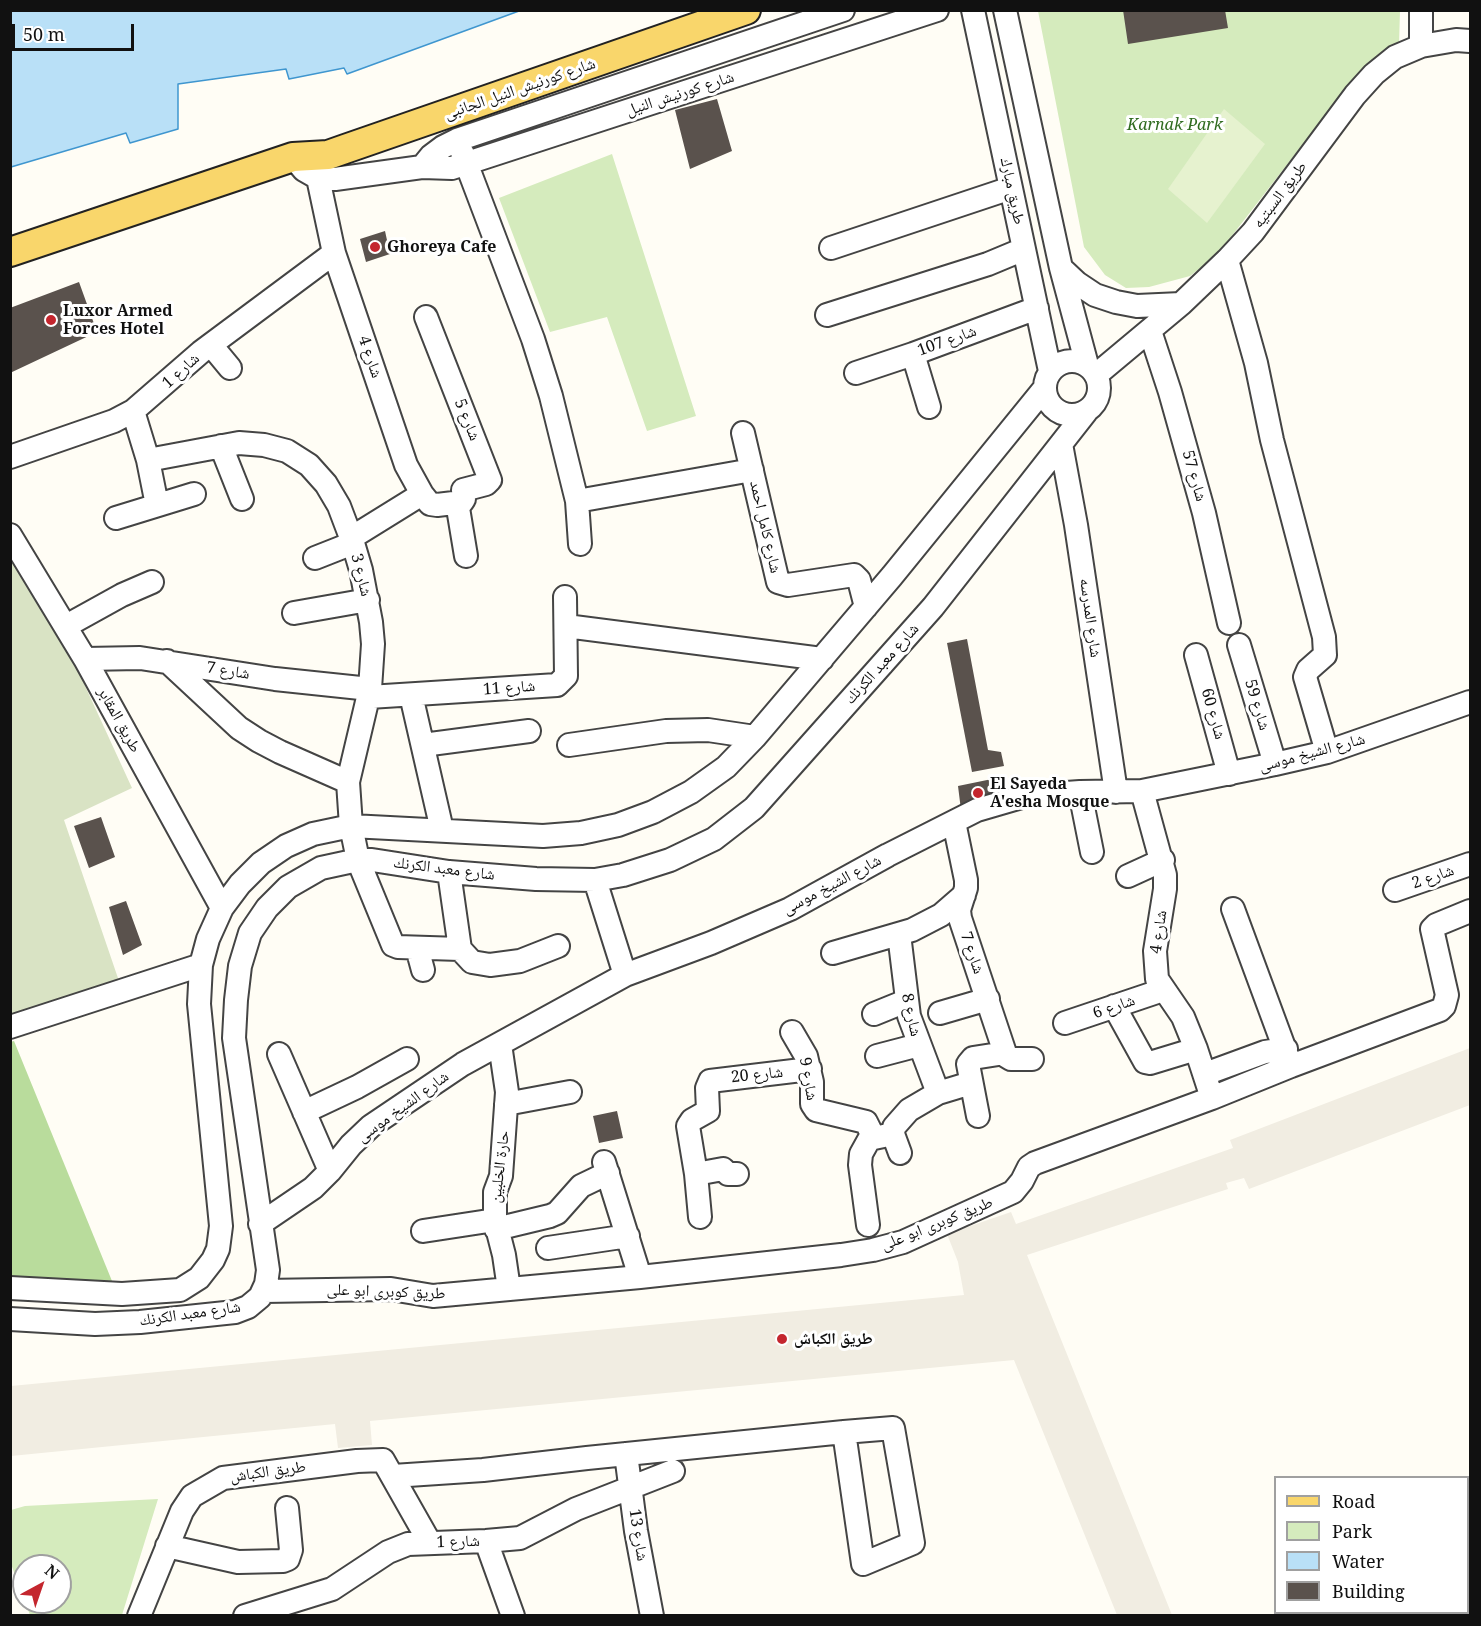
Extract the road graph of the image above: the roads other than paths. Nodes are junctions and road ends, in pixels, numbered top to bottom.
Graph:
1 (692, 10) edge
2 (746, 10) edge
3 (843, 10) edge
4 (937, 10) edge
5 (973, 10) edge
6 (1005, 10) edge
7 (1421, 10) edge
8 (1470, 41) edge
9 (1421, 46) junction
10 (629, 83) junction
11 (638, 107) junction
12 (457, 140) junction
13 (293, 157) junction
14 (467, 164) junction
15 (422, 167) junction
16 (318, 178) junction
17 (1011, 188) junction
18 (831, 248) dead end
19 (1024, 249) junction
20 (10, 252) edge
21 (334, 253) junction
22 (1227, 260) junction
23 (1061, 268) junction
24 (1181, 304) junction
25 (1037, 308) junction
26 (827, 315) dead end
27 (426, 317) dead end
28 (1150, 331) junction
29 (210, 345) junction
30 (913, 354) junction
31 (230, 368) dead end
32 (1092, 370) junction
33 (856, 373) dead end
34 (1047, 380) junction
35 (928, 407) dead end
36 (133, 411) junction
37 (1086, 412) junction
38 (743, 433) dead end
39 (1061, 444) junction
40 (221, 446) junction
41 (10, 457) edge
42 (148, 460) junction
43 (752, 470) junction
44 (194, 494) dead end
45 (422, 494) junction
46 (242, 500) dead end
47 (577, 501) junction
48 (457, 502) junction
49 (157, 506) junction
50 (116, 518) dead end
51 (10, 535) edge
52 (352, 540) junction
53 (580, 544) dead end
54 (466, 556) dead end
55 (315, 558) dead end
56 (152, 582) dead end
57 (565, 597) dead end
58 (368, 600) junction
59 (866, 607) junction
60 (294, 613) dead end
61 (1229, 623) dead end
62 (66, 626) junction
63 (566, 627) junction
64 (1239, 645) dead end
65 (1196, 655) dead end
66 (85, 659) junction
67 (822, 659) junction
68 (167, 661) junction
69 (370, 693) junction
70 (411, 695) junction
71 (1470, 702) edge
72 (529, 731) dead end
73 (755, 737) junction
74 (423, 745) junction
75 (569, 745) dead end
76 (1327, 752) junction
77 (1275, 764) junction
78 (1230, 774) junction
79 (348, 782) junction
80 (1142, 791) junction
81 (1080, 792) junction
82 (1116, 792) junction
83 (954, 822) junction
84 (351, 826) junction
85 (442, 830) junction
86 (1092, 852) dead end
87 (358, 860) junction
88 (1163, 860) junction
89 (1470, 864) edge
90 (449, 872) junction
91 (1128, 876) dead end
92 (595, 880) junction
93 (1395, 890) dead end
94 (964, 895) junction
95 (222, 908) junction
96 (1233, 909) dead end
97 (1470, 911) edge
98 (899, 934) junction
99 (558, 946) dead end
100 (417, 948) junction
101 (460, 949) junction
102 (833, 953) dead end
103 (201, 965) junction
104 (423, 970) dead end
105 (625, 975) junction
106 (1163, 990) junction
107 (988, 999) junction
108 (906, 1001) junction
109 (1114, 1006) junction
110 (940, 1013) dead end
111 (874, 1014) dead end
112 (1065, 1023) dead end
113 (10, 1027) edge
114 (792, 1032) dead end
115 (500, 1044) junction
116 (919, 1046) junction
117 (1196, 1049) junction
118 (1005, 1053) junction
119 (279, 1054) dead end
120 (877, 1056) dead end
121 (1288, 1058) junction
122 (407, 1059) dead end
123 (1032, 1059) dead end
124 (810, 1069) junction
125 (1205, 1074) junction
126 (239, 1077) junction
127 (207, 1082) junction
128 (972, 1083) junction
129 (570, 1092) dead end
130 (938, 1093) junction
131 (1212, 1098) junction
132 (506, 1104) junction
133 (304, 1112) junction
134 (978, 1116) dead end
135 (888, 1141) junction
136 (330, 1171) junction
137 (696, 1174) junction
138 (737, 1174) dead end
139 (700, 1217) dead end
140 (260, 1224) junction
141 (496, 1224) junction
142 (868, 1225) dead end
143 (423, 1231) dead end
144 (628, 1236) junction
145 (548, 1248) dead end
146 (640, 1276) junction
147 (10, 1288) edge
148 (508, 1289) junction
149 (264, 1291) junction
150 (10, 1319) edge
151 (844, 1432) junction
152 (626, 1454) junction
153 (673, 1471) dead end
154 (393, 1476) junction
155 (630, 1488) junction
156 (287, 1509) dead end
157 (486, 1541) junction
158 (430, 1543) junction
159 (167, 1546) junction
160 (139, 1616) edge
161 (245, 1616) edge
162 (513, 1616) edge
163 (652, 1616) edge

1 - 13 main road, شارع كورنيش النيل الجانبى
2 - 13 main road, شارع كورنيش النيل الجانبى
3 - 10 street, شارع كورنيش النيل
4 - 11 street, شارع كورنيش النيل
5 - 17 street, طريق مبارك
6 - 23 street, طريق مبارك
7 - 9 street
8 - 9 street, طريق السبتيه
9 - 22 street, طريق السبتيه
10 - 11 street
10 - 12 street, شارع كورنيش النيل
11 - 14 street, شارع كورنيش النيل
12 - 14 street
12 - 15 street, شارع كورنيش النيل
13 - 16 street
13 - 20 main road, شارع كورنيش النيل الجانبى
14 - 15 street, شارع كورنيش النيل
14 - 47 street
15 - 16 street, شارع كورنيش النيل
16 - 21 street, شارع 4
17 - 18 street
17 - 19 street, طريق مبارك
19 - 25 street, طريق مبارك
19 - 26 street
21 - 29 street, شارع 1
21 - 45 street, شارع 4
22 - 24 street, طريق السبتيه
22 - 76 street
23 - 24 street
23 - 32 street, طريق مبارك
24 - 28 street, طريق السبتيه
25 - 30 street, شارع 107
25 - 34 street, طريق مبارك
27 - 48 street, شارع 5
28 - 32 street, طريق السبتيه
28 - 61 street, شارع 57
29 - 31 street
29 - 36 street, شارع 1
30 - 33 street, شارع 107
30 - 35 street
32 - 34 street
32 - 37 street
34 - 37 street
34 - 59 street, شارع معبد الكرنك
36 - 41 street, شارع 1
36 - 42 street
37 - 39 street, شارع معبد الكرنك
38 - 43 street, شارع كامل احمد
39 - 82 street, شارع المدرسه
39 - 92 street, شارع معبد الكرنك
40 - 42 street, شارع 3
40 - 46 street
40 - 52 street, شارع 3
42 - 49 street
43 - 47 street
43 - 59 street, شارع كامل احمد
44 - 49 street
45 - 48 street
45 - 52 street
47 - 53 street
48 - 54 street
49 - 50 street
51 - 62 street, طريق المقابر
52 - 55 street
52 - 58 street, شارع 3
56 - 62 street
57 - 63 street, شارع 11
58 - 60 street
58 - 69 street, شارع 3
59 - 67 street, شارع معبد الكرنك
62 - 66 street, طريق المقابر
63 - 67 street
63 - 70 street, شارع 11
64 - 77 street, شارع 59
65 - 78 street, شارع 60
66 - 68 street, شارع 7
66 - 95 street, طريق المقابر
67 - 73 street, شارع معبد الكرنك
68 - 69 street, شارع 7
68 - 79 street
69 - 70 street, شارع 11
69 - 79 street, شارع 3
70 - 74 street
71 - 76 street, شارع الشيخ موسى
72 - 74 street
73 - 75 street
73 - 85 street, شارع معبد الكرنك
74 - 85 street
76 - 77 street, شارع الشيخ موسى
77 - 78 street, شارع الشيخ موسى
78 - 80 street, شارع الشيخ موسى
79 - 84 street, شارع 3
80 - 82 street, شارع الشيخ موسى
80 - 88 street, شارع 4
81 - 82 street, شارع الشيخ موسى
81 - 83 street, شارع الشيخ موسى
81 - 86 street
83 - 94 street, شارع 7
83 - 105 street, شارع الشيخ موسى
84 - 85 street, شارع معبد الكرنك
84 - 87 street, شارع 3
84 - 95 street, شارع معبد الكرنك
87 - 90 street, شارع معبد الكرنك
87 - 100 street, شارع 3
87 - 126 street, شارع معبد الكرنك
88 - 91 street
88 - 106 street, شارع 4
89 - 93 street, شارع 2
90 - 92 street, شارع معبد الكرنك
90 - 101 street
92 - 105 street
94 - 98 street
94 - 107 street, شارع 7
95 - 103 street, شارع معبد الكرنك
96 - 121 street
97 - 121 street, طريق كوبرى ابو على
98 - 102 street
98 - 108 street, شارع 8
99 - 101 street
100 - 101 street
100 - 104 street
103 - 113 street
103 - 127 street, شارع معبد الكرنك
105 - 115 street, شارع الشيخ موسى
106 - 109 street, شارع 6
106 - 117 street, شارع 4
107 - 110 street
107 - 118 street, شارع 7
108 - 111 street
108 - 116 street, شارع 8
109 - 112 street, شارع 6
109 - 117 street
114 - 124 street, شارع 9
115 - 132 street, حارة الخلبين
115 - 136 street, شارع الشيخ موسى
116 - 120 street
116 - 130 street, شارع 8
117 - 125 street, شارع 4
118 - 123 street
118 - 128 street
119 - 133 street
121 - 125 street
121 - 131 street, طريق كوبرى ابو على
122 - 133 street
124 - 135 street, شارع 9
124 - 137 street, شارع 20
125 - 131 street, شارع 4
126 - 127 street
126 - 140 street, شارع معبد الكرنك
127 - 147 street, شارع معبد الكرنك
128 - 130 street
128 - 134 street
129 - 132 street
130 - 135 street
131 - 146 street, طريق كوبرى ابو على
132 - 141 street, حارة الخلبين
133 - 136 street
135 - 142 street
136 - 140 street, شارع الشيخ موسى
137 - 138 street
137 - 139 street, شارع 20
140 - 149 street, شارع معبد الكرنك
141 - 143 street
141 - 144 street
141 - 148 street, حارة الخلبين
144 - 145 street
144 - 146 street
146 - 148 street, طريق كوبرى ابو على
148 - 149 street, طريق كوبرى ابو على
149 - 150 street, شارع معبد الكرنك
151 - 151 street
151 - 152 street
152 - 154 street
152 - 155 street, شارع 13
153 - 155 street, شارع 1
154 - 158 street, طريق الكباش
154 - 159 street, طريق الكباش
155 - 157 street, شارع 1
155 - 163 street, شارع 13
156 - 159 street
157 - 158 street, شارع 1
157 - 162 street
158 - 161 street, شارع 1
159 - 160 street, طريق الكباش

